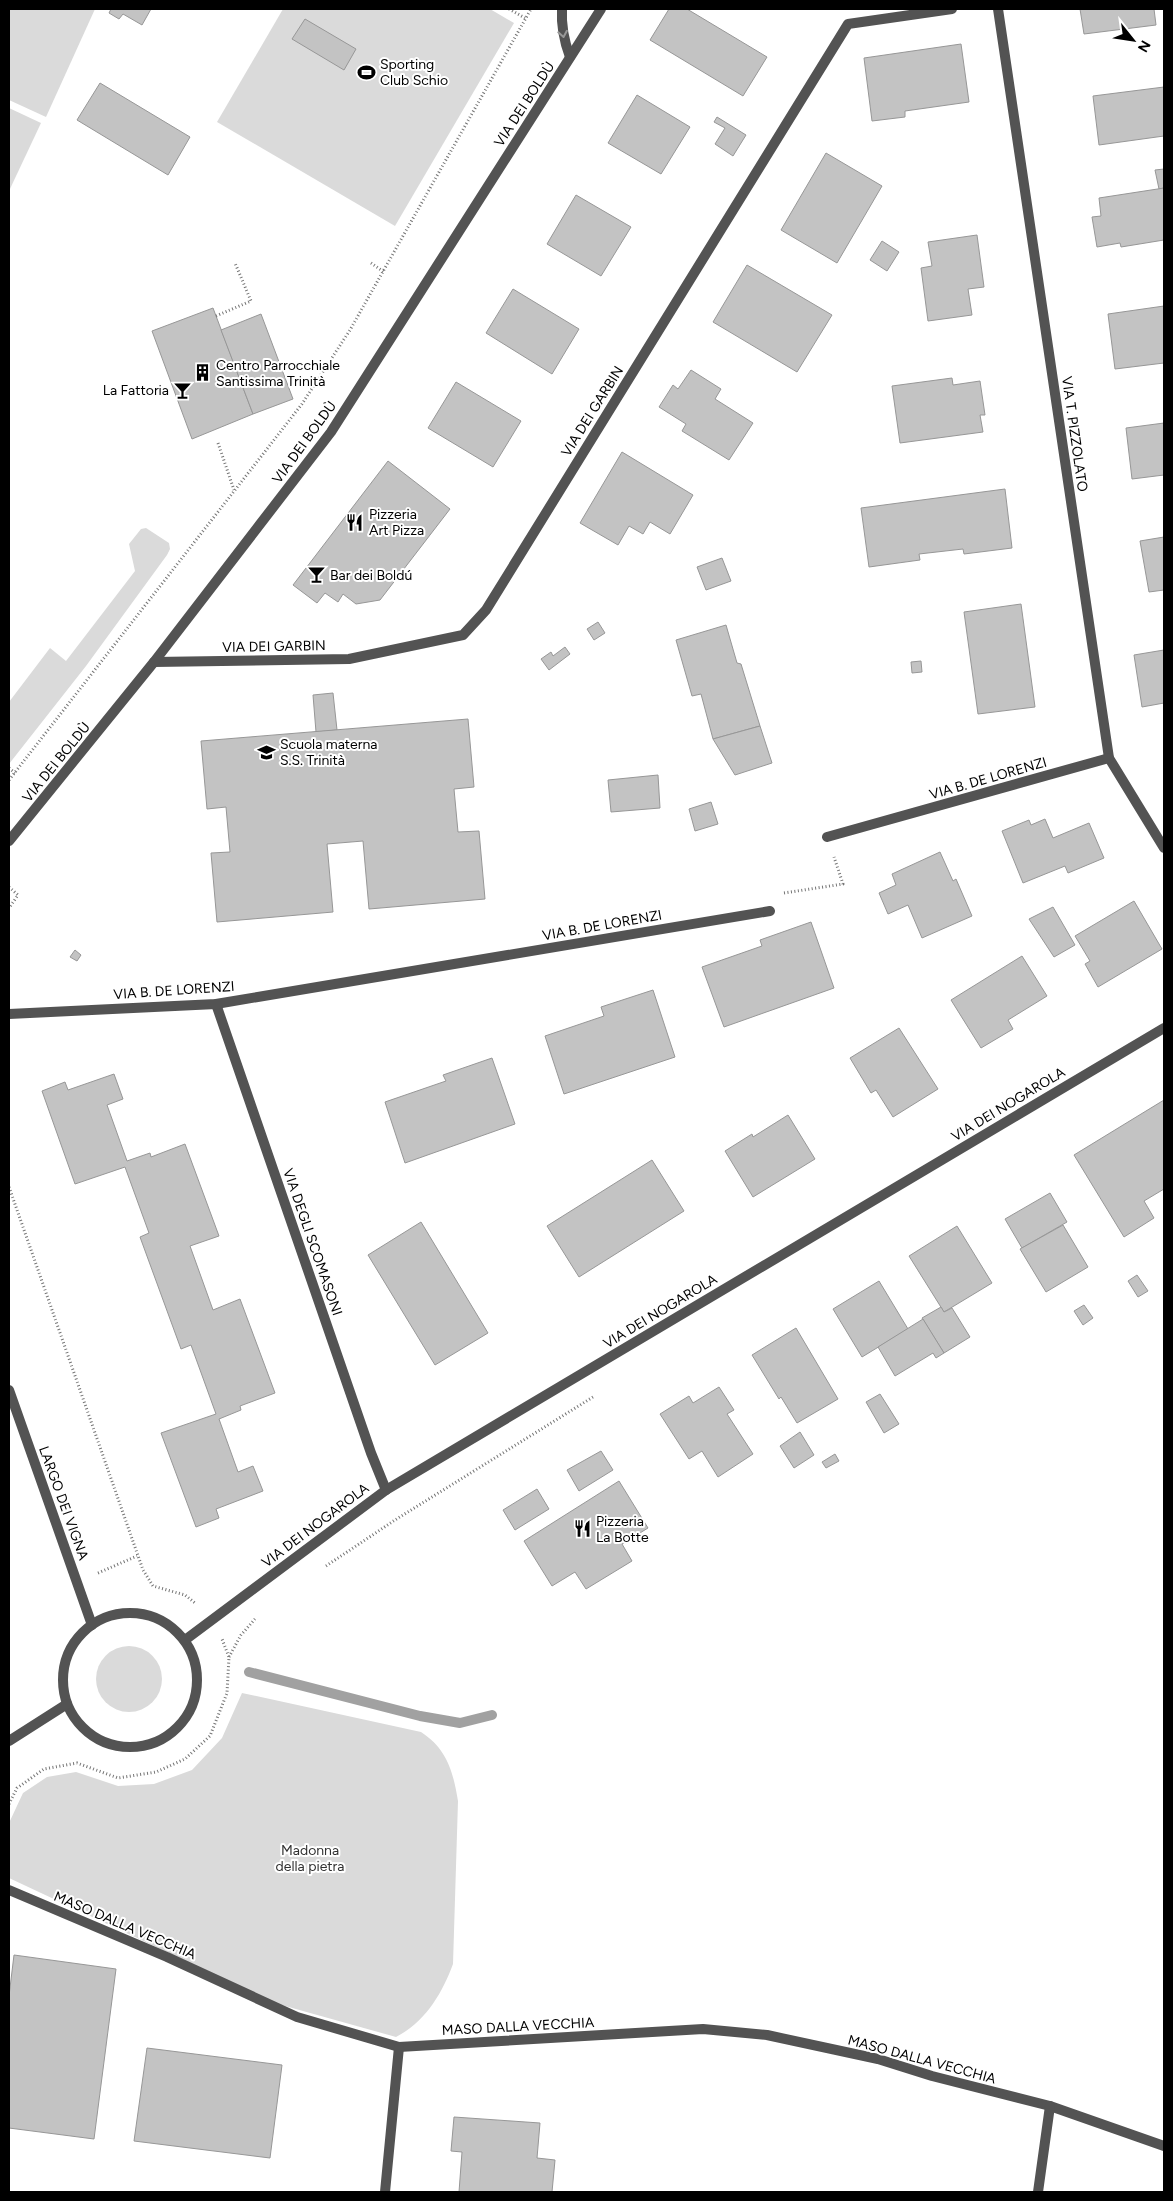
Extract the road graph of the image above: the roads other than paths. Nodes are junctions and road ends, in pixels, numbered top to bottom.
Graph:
1 (562, 9) edge
2 (601, 9) edge
3 (952, 9) edge
4 (998, 9) edge
5 (570, 57) junction
6 (154, 662) junction
7 (1109, 758) junction
8 (827, 838) road end
9 (9, 841) edge
10 (1164, 848) edge
11 (770, 910) road end
12 (216, 1004) junction
13 (9, 1014) edge
14 (1164, 1028) edge
15 (9, 1390) edge
16 (386, 1490) junction
17 (92, 1625) junction
18 (185, 1640) junction
19 (67, 1704) junction
20 (9, 1740) edge
21 (9, 1890) edge
22 (398, 2046) junction
23 (1050, 2106) junction
24 (1164, 2146) edge
25 (385, 2192) edge
26 (1038, 2192) edge

1 -> 5 street
2 - 5 street, VIA DEI BOLDÙ
3 - 6 street, VIA DEI GARBIN
4 - 7 street, VIA T. PIZZOLATO
5 - 6 street, VIA DEI BOLDÙ
6 - 9 street, VIA DEI BOLDÙ
7 - 8 street, VIA B. DE LORENZI
7 - 10 street, VIA T. PIZZOLATO
11 - 12 street, VIA B. DE LORENZI
12 - 13 street, VIA B. DE LORENZI
12 - 16 street, VIA DEGLI SCOMASONI
14 - 16 street, VIA DEI NOGAROLA
15 - 17 street, LARGO DEI VIGNA
16 - 18 street, VIA DEI NOGAROLA
17 - 18 street
17 - 19 street
18 - 19 street
19 - 20 street
21 - 22 street, MASO DALLA VECCHIA
22 - 23 street, MASO DALLA VECCHIA
22 - 25 street
23 - 24 street, MASO DALLA VECCHIA
23 - 26 street

